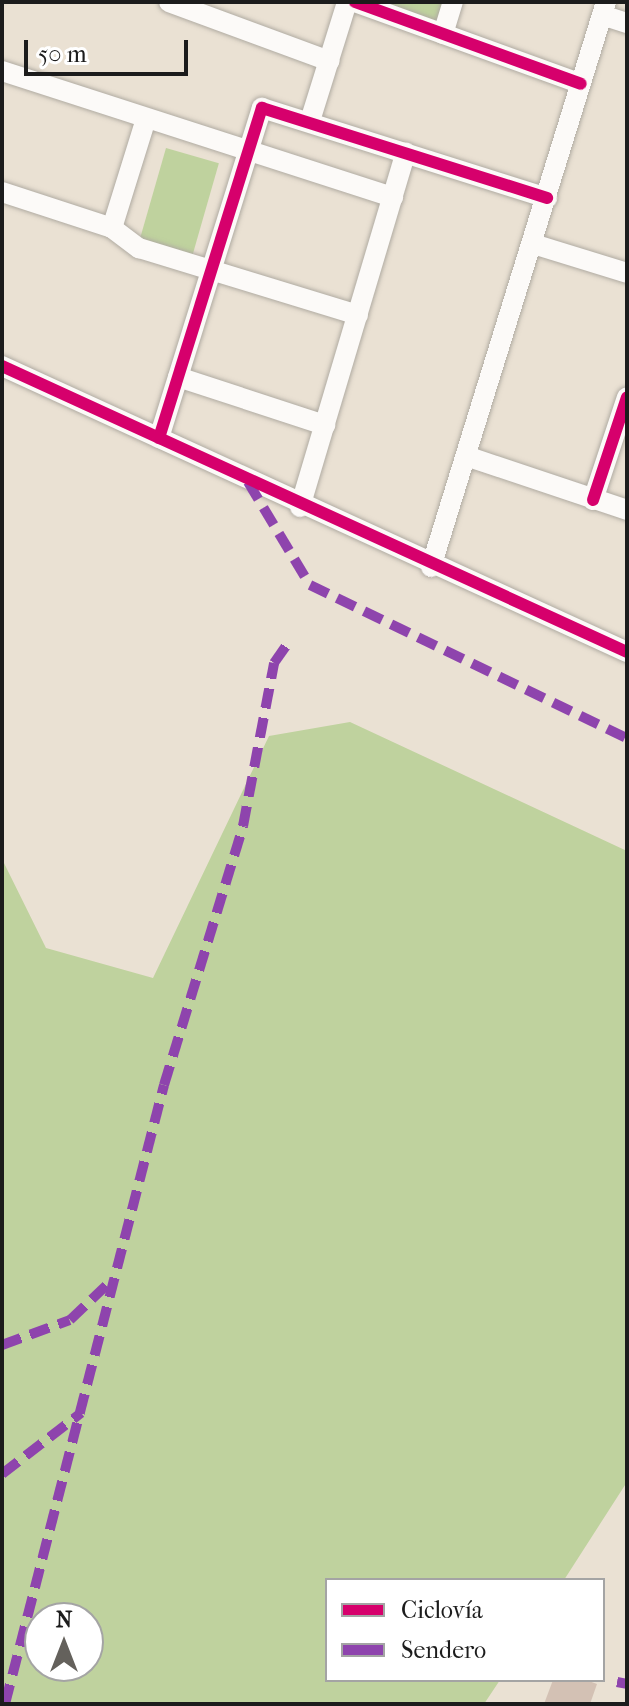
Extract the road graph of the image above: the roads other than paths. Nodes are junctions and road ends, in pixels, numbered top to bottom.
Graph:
1 (169, 2) edge
2 (347, 2) edge
3 (355, 2) edge
4 (453, 2) edge
5 (604, 8) edge
6 (627, 23) edge
7 (443, 34) junction
8 (329, 61) junction
9 (2, 71) edge
10 (581, 84) junction
11 (310, 121) junction
12 (145, 122) junction
13 (248, 150) junction
14 (406, 152) junction
15 (2, 192) edge
16 (393, 197) junction
17 (547, 198) junction
18 (112, 228) junction
19 (533, 244) junction
20 (212, 269) junction
21 (627, 273) edge
22 (358, 315) junction
23 (2, 366) edge
24 (178, 377) junction
25 (627, 397) edge
26 (325, 425) junction
27 (159, 438) junction
28 (469, 457) junction
29 (593, 500) junction
30 (300, 507) junction
31 (627, 510) edge
32 (431, 567) junction
33 (627, 652) edge

1 - 8 street
2 - 8 street
3 - 7 street
4 - 7 street
5 - 6 street
5 - 10 street
7 - 10 street
8 - 11 street
9 - 12 street
10 - 17 street
11 - 13 street
11 - 14 street
12 - 13 street
12 - 18 street
13 - 16 street
13 - 20 street
14 - 16 street
14 - 17 street
15 - 18 street
16 - 22 street
17 - 19 street
18 - 20 street
19 - 21 street
19 - 28 street
20 - 22 street
20 - 24 street
22 - 26 street
23 - 27 street
24 - 26 street
24 - 27 street
25 - 29 street
26 - 30 street
27 - 30 street
28 - 29 street
28 - 32 street
29 - 31 street
30 - 32 street
32 - 33 street

